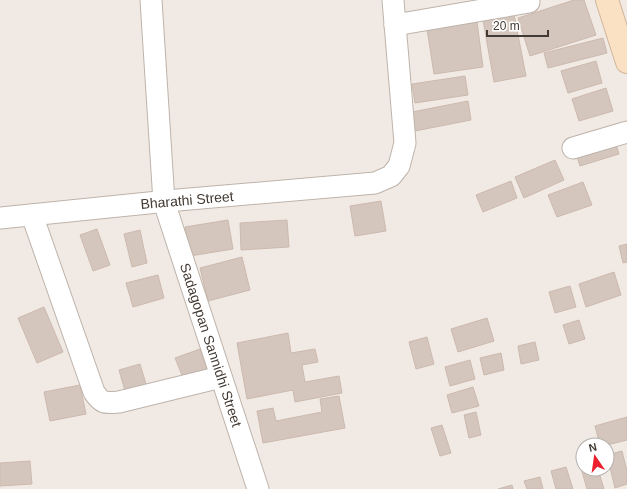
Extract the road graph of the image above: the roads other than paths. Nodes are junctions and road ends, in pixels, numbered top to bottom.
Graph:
1 (151, 0) edge
2 (393, 0) edge
3 (607, 0) edge
4 (530, 2) dead end
5 (395, 24) junction
6 (627, 62) edge
7 (627, 132) edge
8 (573, 148) dead end
9 (164, 202) junction
10 (32, 215) junction
11 (0, 218) edge
12 (222, 378) junction
13 (258, 489) edge

1 - 9 street, Sadagopan Sannidhi Street
2 - 5 street
3 - 6 street
4 - 5 street
5 - 9 street, Bharathi Street
7 - 8 street
9 - 10 street, Bharathi Street
9 - 12 street, Sadagopan Sannidhi Street
10 - 11 street, Bharathi Street
10 - 12 street
12 - 13 street, Sadagopan Sannidhi Street

